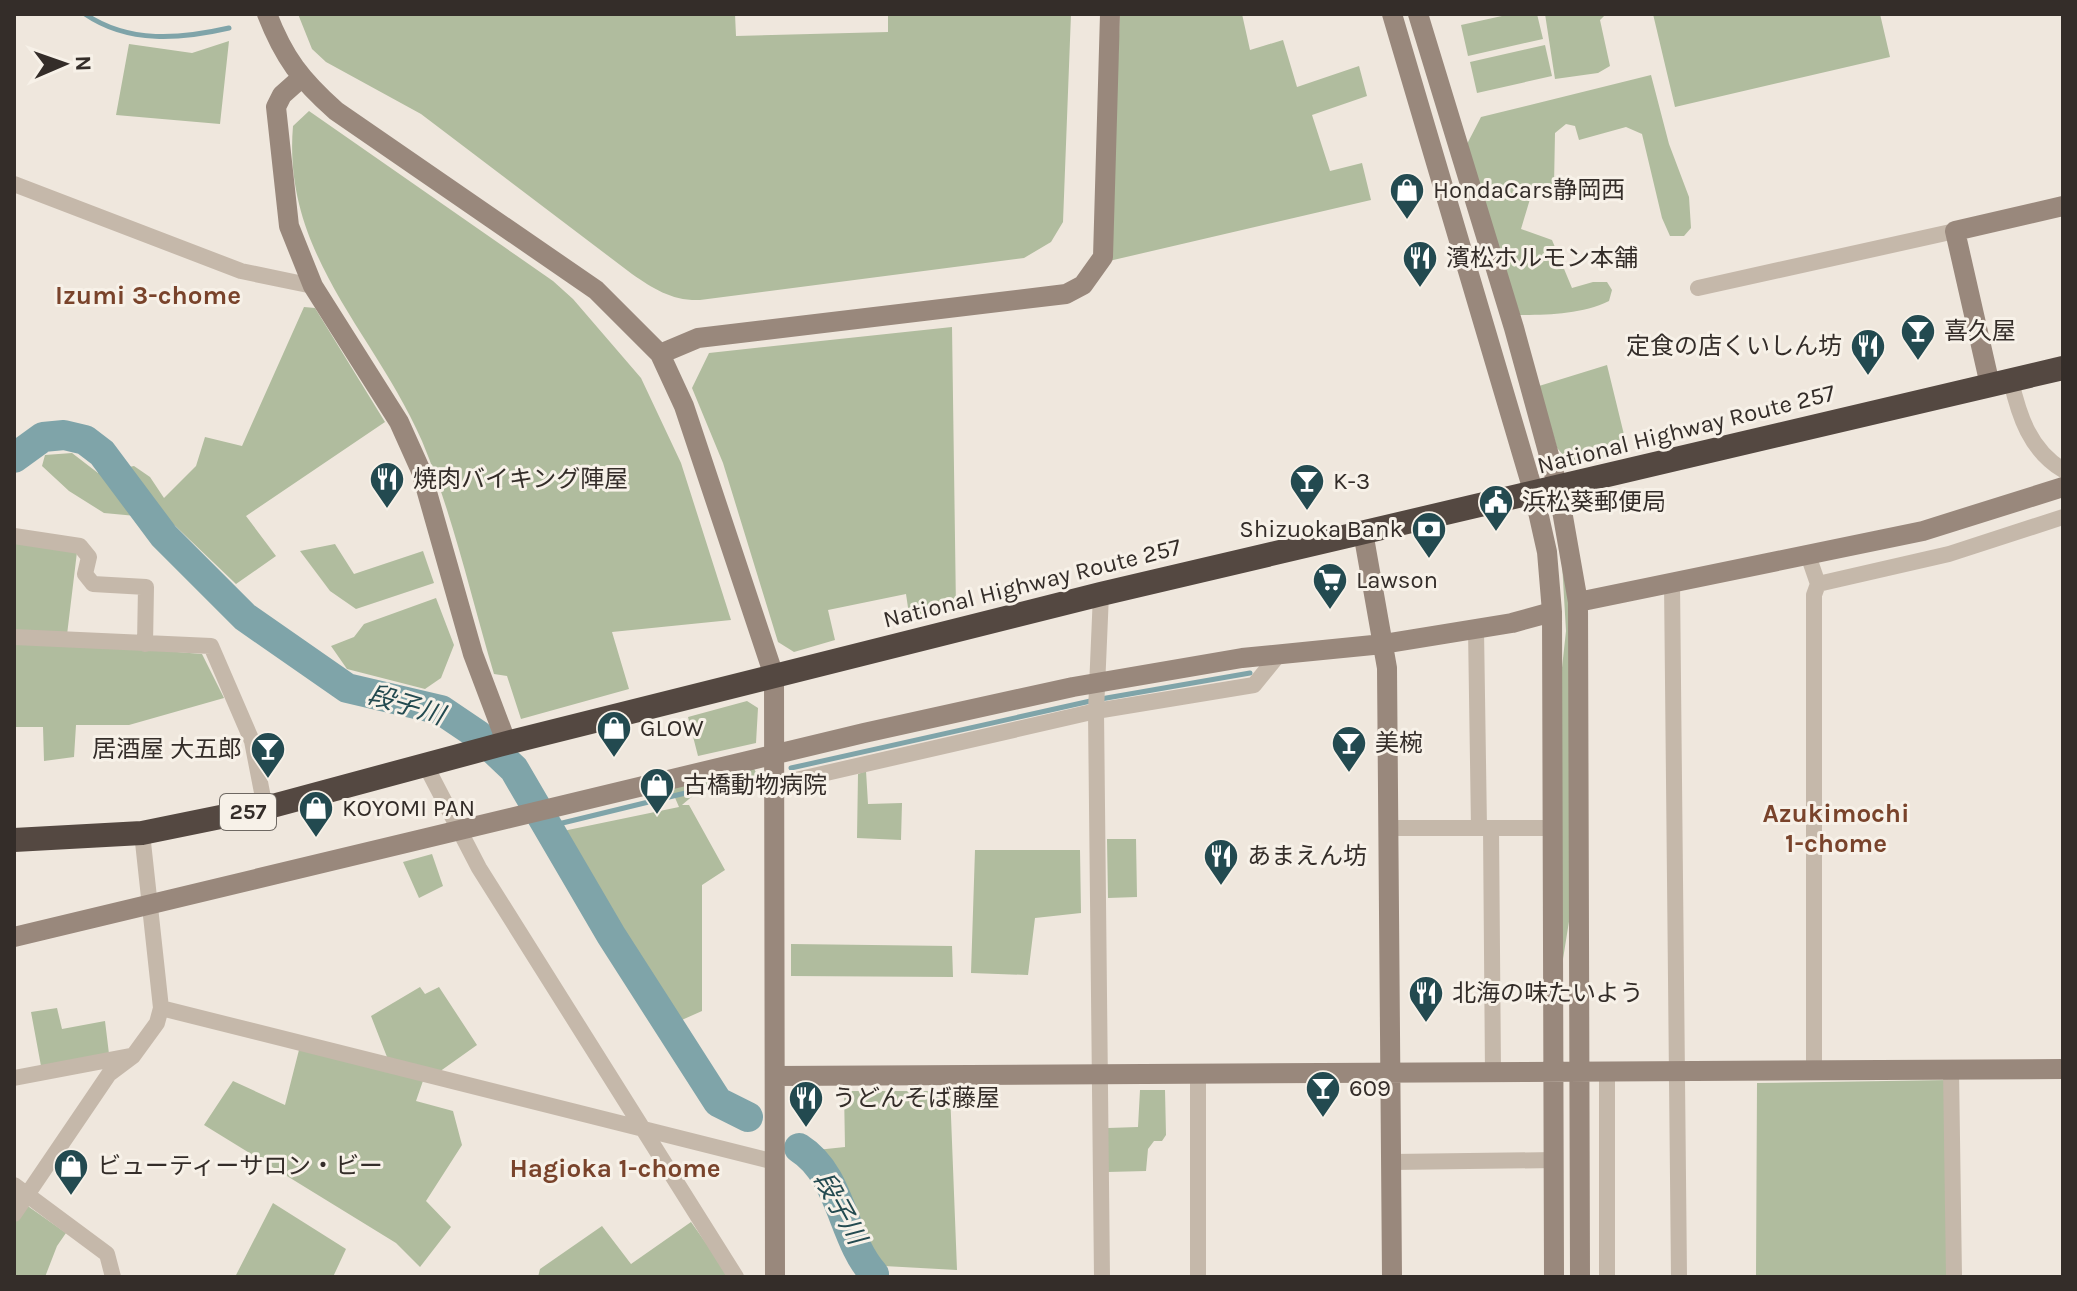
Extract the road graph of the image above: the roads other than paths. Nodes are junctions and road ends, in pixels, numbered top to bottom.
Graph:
1 (267, 14) edge
2 (1110, 14) edge
3 (1392, 14) edge
4 (1418, 14) edge
5 (300, 79) junction
6 (14, 184) edge
7 (2063, 206) edge
8 (1955, 231) junction
9 (313, 286) junction
10 (1698, 288) dead end
11 (660, 354) junction
12 (2063, 368) edge
13 (2000, 383) junction
14 (2063, 470) edge
15 (2063, 487) edge
16 (1558, 488) junction
17 (1534, 494) junction
18 (2063, 517) edge
19 (1363, 532) junction
20 (14, 536) edge
21 (1808, 555) junction
22 (1672, 582) junction
23 (1818, 584) junction
24 (1101, 594) junction
25 (1578, 602) junction
26 (1552, 612) junction
27 (1476, 629) junction
28 (14, 637) edge
29 (145, 644) junction
30 (1383, 644) junction
31 (1280, 653) junction
32 (774, 676) junction
33 (1098, 683) junction
34 (1096, 711) junction
35 (494, 747) junction
36 (774, 756) junction
37 (426, 766) junction
38 (774, 785) junction
39 (265, 808) junction
40 (1389, 828) junction
41 (1485, 828) junction
42 (1551, 828) junction
43 (457, 829) junction
44 (142, 833) junction
45 (14, 840) edge
46 (150, 906) junction
47 (14, 937) edge
48 (161, 1008) junction
49 (133, 1056) junction
50 (1951, 1069) junction
51 (2063, 1069) edge
52 (1814, 1070) junction
53 (1677, 1071) junction
54 (1607, 1072) junction
55 (1578, 1073) junction
56 (1198, 1074) junction
57 (1390, 1074) junction
58 (1493, 1074) junction
59 (1554, 1074) junction
60 (775, 1076) junction
61 (1102, 1076) junction
62 (14, 1078) edge
63 (640, 1127) junction
64 (1555, 1160) junction
65 (775, 1162) junction
66 (1392, 1162) junction
67 (20, 1190) edge
68 (14, 1214) edge
69 (113, 1277) edge
70 (736, 1277) edge
71 (775, 1277) edge
72 (1102, 1277) edge
73 (1198, 1277) edge
74 (1392, 1277) edge
75 (1554, 1277) edge
76 (1580, 1277) edge
77 (1607, 1277) edge
78 (1679, 1277) edge
79 (1954, 1277) edge

1 - 5 street
2 - 11 street
3 - 17 street
4 - 16 street
5 - 9 street
5 - 11 street
6 - 9 street
7 - 8 street
8 - 10 street
8 - 13 street
9 - 35 street
11 - 32 street
12 - 13 highway, National Highway Route 257 / 257
13 - 14 street
13 - 16 highway, National Highway Route 257 / 257
15 - 21 street
16 - 17 highway, National Highway Route 257 / 257
16 - 25 street
17 - 19 highway, National Highway Route 257 / 257
17 - 26 street
18 - 23 street
19 - 24 highway, National Highway Route 257 / 257
19 - 30 street
20 - 29 street
21 - 22 street
21 - 23 street
22 - 25 street
22 - 53 street
23 - 52 street
24 - 32 highway, National Highway Route 257 / 257
24 - 33 street
25 - 55 street
26 - 27 street
26 - 42 street
27 - 30 street
27 - 41 street
28 - 29 street
29 - 39 street
30 - 31 street
30 - 40 street
31 - 33 street
31 - 34 street
32 - 35 highway, National Highway Route 257 / 257
32 - 36 street
33 - 34 street
33 - 36 street
34 - 38 street
34 - 61 street
35 - 37 highway, National Highway Route 257 / 257
36 - 38 street
36 - 43 street
37 - 39 highway, National Highway Route 257 / 257
37 - 43 street
38 - 60 street
39 - 44 highway, National Highway Route 257 / 257
40 - 41 street
40 - 57 street
41 - 42 street
41 - 58 street
42 - 59 street
43 - 46 street
43 - 63 street
44 - 45 highway, National Highway Route 257 / 257
44 - 46 street
46 - 47 street
46 - 48 street
48 - 49 street
48 - 63 street
49 - 62 street
49 - 67 street
50 - 51 street
50 - 52 street
50 - 79 street
52 - 53 street
53 - 54 street
53 - 78 street
54 - 55 street
54 - 77 street
55 - 59 street
55 - 76 street
56 - 57 street
56 - 61 street
56 - 73 street
57 - 58 street
57 - 66 street
58 - 59 street
59 - 64 street
60 - 61 street
60 - 65 street
61 - 72 street
63 - 65 street
63 - 70 street
64 - 66 street
64 - 75 street
65 - 71 street
66 - 74 street
67 - 68 street
67 - 69 street

